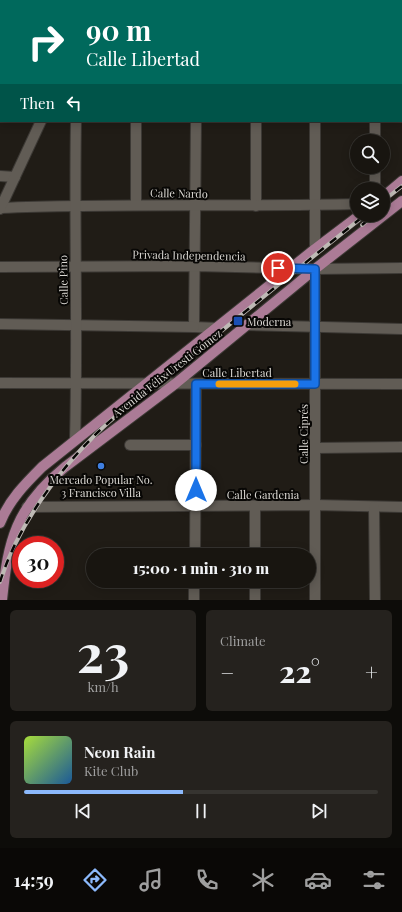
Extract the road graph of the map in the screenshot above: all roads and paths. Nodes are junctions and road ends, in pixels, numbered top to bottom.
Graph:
1 (41, 122) edge
2 (76, 122) edge
3 (136, 122) edge
4 (196, 122) edge
5 (256, 122) edge
6 (315, 122) edge
7 (375, 122) edge
8 (375, 134) edge
9 (0, 176) edge
10 (15, 177) junction
11 (402, 181) edge
12 (390, 191) edge
13 (350, 204) edge
14 (74, 205) junction
15 (136, 205) junction
16 (314, 205) junction
17 (400, 205) edge
18 (195, 206) junction
19 (256, 206) junction
20 (0, 209) edge
21 (351, 222) edge
22 (315, 249) junction
23 (75, 266) junction
24 (195, 266) junction
25 (0, 267) edge
26 (291, 268) junction
27 (402, 268) edge
28 (315, 269) junction
29 (0, 324) edge
30 (76, 324) junction
31 (245, 325) junction
32 (194, 327) junction
33 (218, 328) junction
34 (316, 328) junction
35 (402, 329) edge
36 (0, 383) edge
37 (77, 383) junction
38 (148, 383) junction
39 (175, 384) junction
40 (196, 384) junction
41 (315, 384) junction
42 (402, 384) edge
43 (75, 440) junction
44 (130, 445) dead end
45 (196, 445) junction
46 (402, 447) edge
47 (314, 448) junction
48 (196, 506) junction
49 (255, 506) junction
50 (315, 506) junction
51 (28, 507) junction
52 (374, 507) junction
53 (402, 507) edge
54 (0, 523) edge
55 (195, 548) edge
56 (255, 548) edge
57 (194, 588) edge
58 (255, 588) edge
59 (2, 600) edge
60 (194, 600) edge
61 (255, 600) edge
62 (315, 600) edge
63 (375, 600) edge

1 - 10 street
2 - 14 street, Calle Pino
3 - 15 street
4 - 18 street
5 - 19 street
6 - 16 street
7 - 8 street
9 - 10 street
10 - 20 street
11 - 12 main road
13 - 16 street, Calle Nardo
14 - 15 street, Calle Nardo
14 - 20 street, Calle Nardo
14 - 23 street, Calle Pino
15 - 18 street, Calle Nardo
16 - 19 street, Calle Nardo
16 - 22 street
17 - 28 main road, Avenida Félix Uresti Gómez
18 - 19 street, Calle Nardo
18 - 24 street
21 - 22 main road, Avenida Félix Uresti Gómez
22 - 26 main road, Avenida Félix Uresti Gómez
23 - 24 street, Privada Independencia
23 - 25 street, Privada Independencia
23 - 30 street, Calle Pino
24 - 26 street, Privada Independencia
24 - 32 street
26 - 28 street, Privada Independencia
26 - 33 main road, Avenida Félix Uresti Gómez
27 - 28 street, Privada Independencia
28 - 31 main road, Avenida Félix Uresti Gómez
28 - 34 street, Calle Ciprés
29 - 30 street
30 - 32 street
30 - 37 street, Calle Pino
31 - 34 street
31 - 39 main road, Avenida Félix Uresti Gómez
32 - 33 street
33 - 38 main road, Avenida Félix Uresti Gómez
34 - 35 street
34 - 41 street, Calle Ciprés
36 - 37 street, Calle Libertad
37 - 38 street, Calle Libertad
37 - 43 street, Calle Pino
38 - 39 street, Calle Libertad
38 - 43 main road, Avenida Félix Uresti Gómez
39 - 40 street, Calle Libertad
39 - 51 main road, Avenida Félix Uresti Gómez
40 - 41 street, Calle Libertad
40 - 45 street
41 - 42 street, Calle Libertad
41 - 47 street, Calle Ciprés
43 - 54 main road, Avenida Félix Uresti Gómez
44 - 45 street
45 - 48 street
46 - 47 street
47 - 50 street, Calle Ciprés
48 - 49 street, Calle Gardenia
48 - 51 street, Calle Gardenia
48 - 55 street
49 - 50 street, Calle Gardenia
49 - 56 street
50 - 52 street, Calle Gardenia
50 - 62 street, Calle Ciprés
51 - 59 main road, Avenida Félix Uresti Gómez
52 - 53 street, Calle Gardenia
52 - 63 street
57 - 60 street
58 - 61 street

